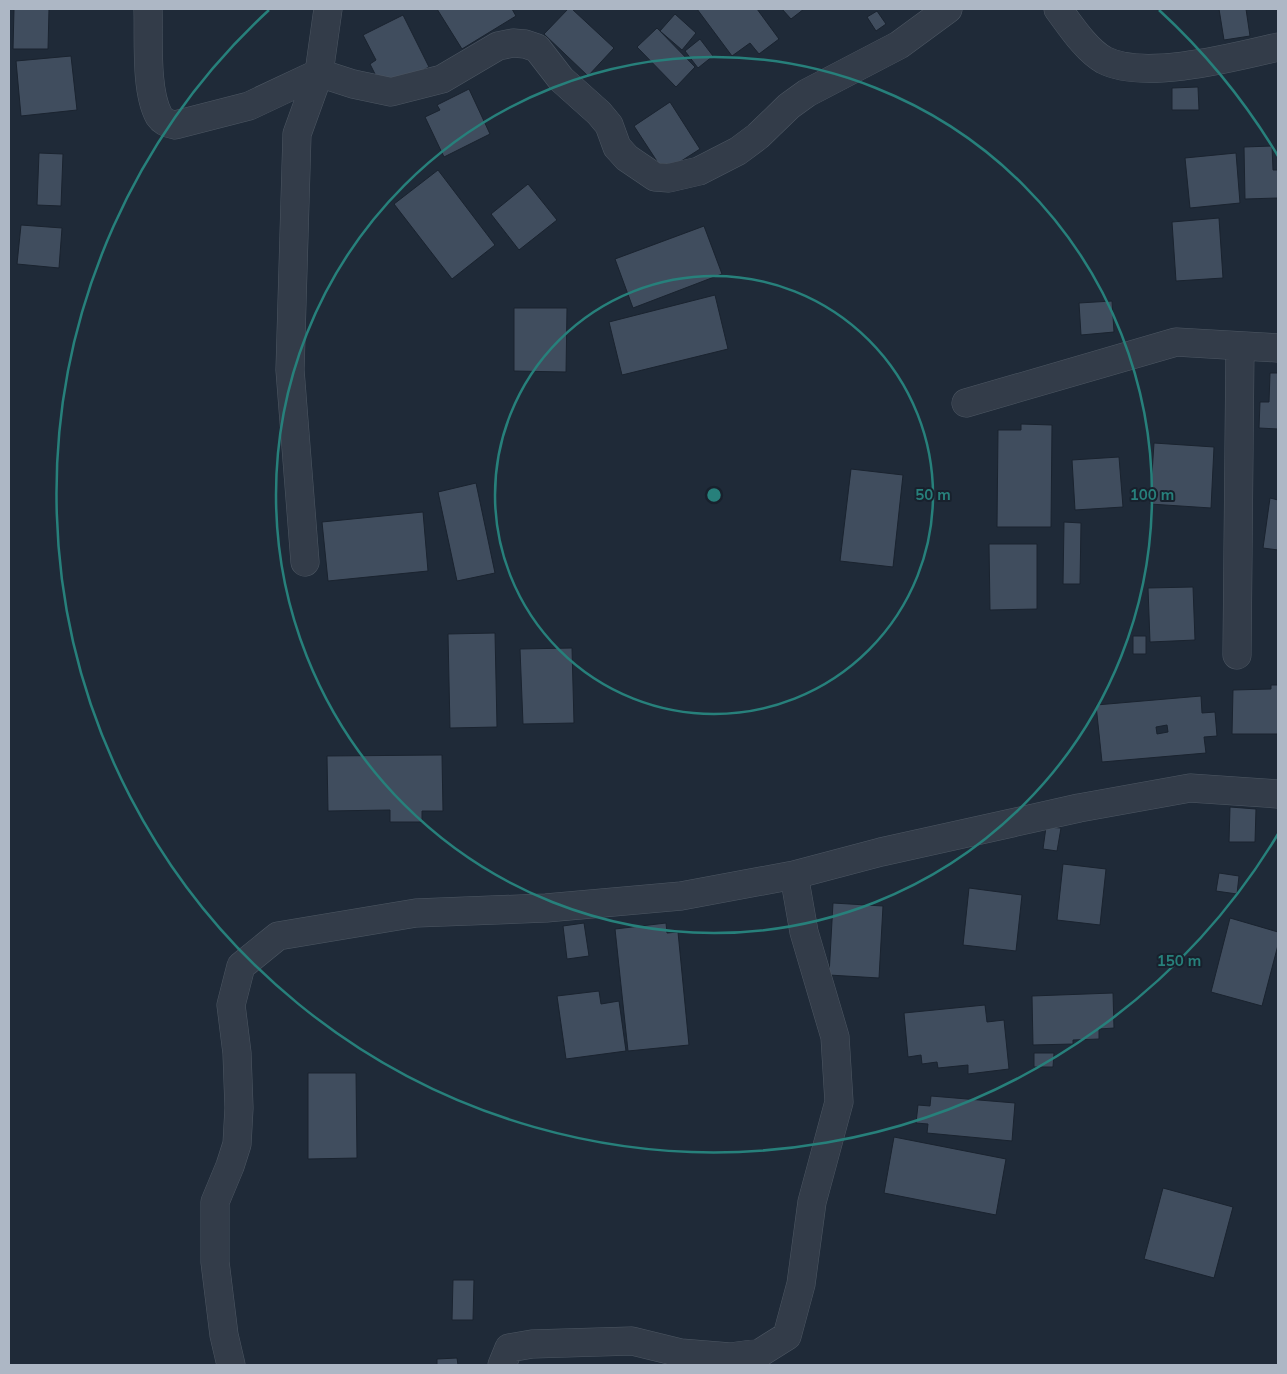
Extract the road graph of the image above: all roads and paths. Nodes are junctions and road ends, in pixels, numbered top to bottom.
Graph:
1 (148, 9) edge
2 (328, 9) edge
3 (948, 9) edge
4 (1058, 9) edge
5 (1278, 47) edge
6 (319, 73) junction
7 (1240, 346) junction
8 (1278, 348) edge
9 (966, 403) dead end
10 (305, 562) dead end
11 (1237, 655) dead end
12 (1278, 794) edge
13 (794, 875) junction
14 (230, 1365) edge
15 (502, 1365) edge

1 - 6 street
2 - 6 street
3 - 6 street
4 - 5 street
6 - 10 street
7 - 8 street
7 - 9 street
7 - 11 street
12 - 13 street
13 - 14 street
13 - 15 street

